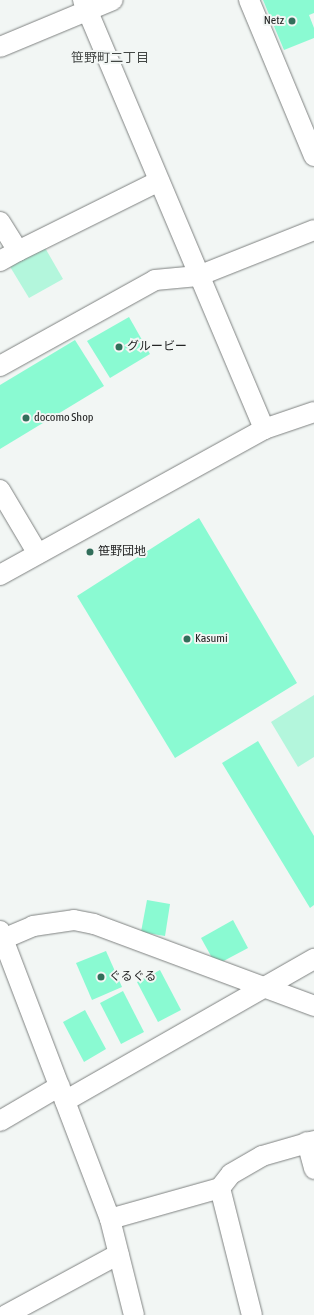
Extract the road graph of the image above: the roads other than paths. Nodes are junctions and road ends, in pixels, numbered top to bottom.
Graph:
1 (113, 0) edge
2 (249, 0) edge
3 (85, 5) edge
4 (0, 47) edge
5 (314, 156) edge
6 (159, 182) junction
7 (0, 222) edge
8 (314, 230) edge
9 (18, 251) junction
10 (0, 261) edge
11 (198, 276) junction
12 (0, 366) edge
13 (314, 412) edge
14 (264, 429) junction
15 (0, 490) edge
16 (38, 554) junction
17 (0, 575) edge
18 (1, 938) edge
19 (314, 959) edge
20 (264, 988) junction
21 (314, 1006) edge
22 (63, 1093) junction
23 (0, 1120) edge
24 (310, 1142) edge
25 (314, 1169) edge
26 (220, 1188) junction
27 (110, 1220) junction
28 (119, 1254) junction
29 (0, 1311) edge
30 (2, 1315) edge
31 (6, 1315) edge
32 (134, 1315) edge
33 (252, 1315) edge

1 - 3 street
2 - 5 street
3 - 4 street
3 - 6 street
6 - 9 street
6 - 11 street
7 - 9 street
8 - 11 street
9 - 10 street
11 - 12 street
11 - 14 street
13 - 14 street
14 - 16 street
15 - 16 street
16 - 17 street
18 - 20 street
18 - 22 street
19 - 20 street
20 - 21 street
20 - 22 street
22 - 23 street
22 - 27 street
24 - 25 street
24 - 26 street
26 - 27 street
26 - 33 street
27 - 28 street
28 - 31 street
28 - 32 street
29 - 30 street

